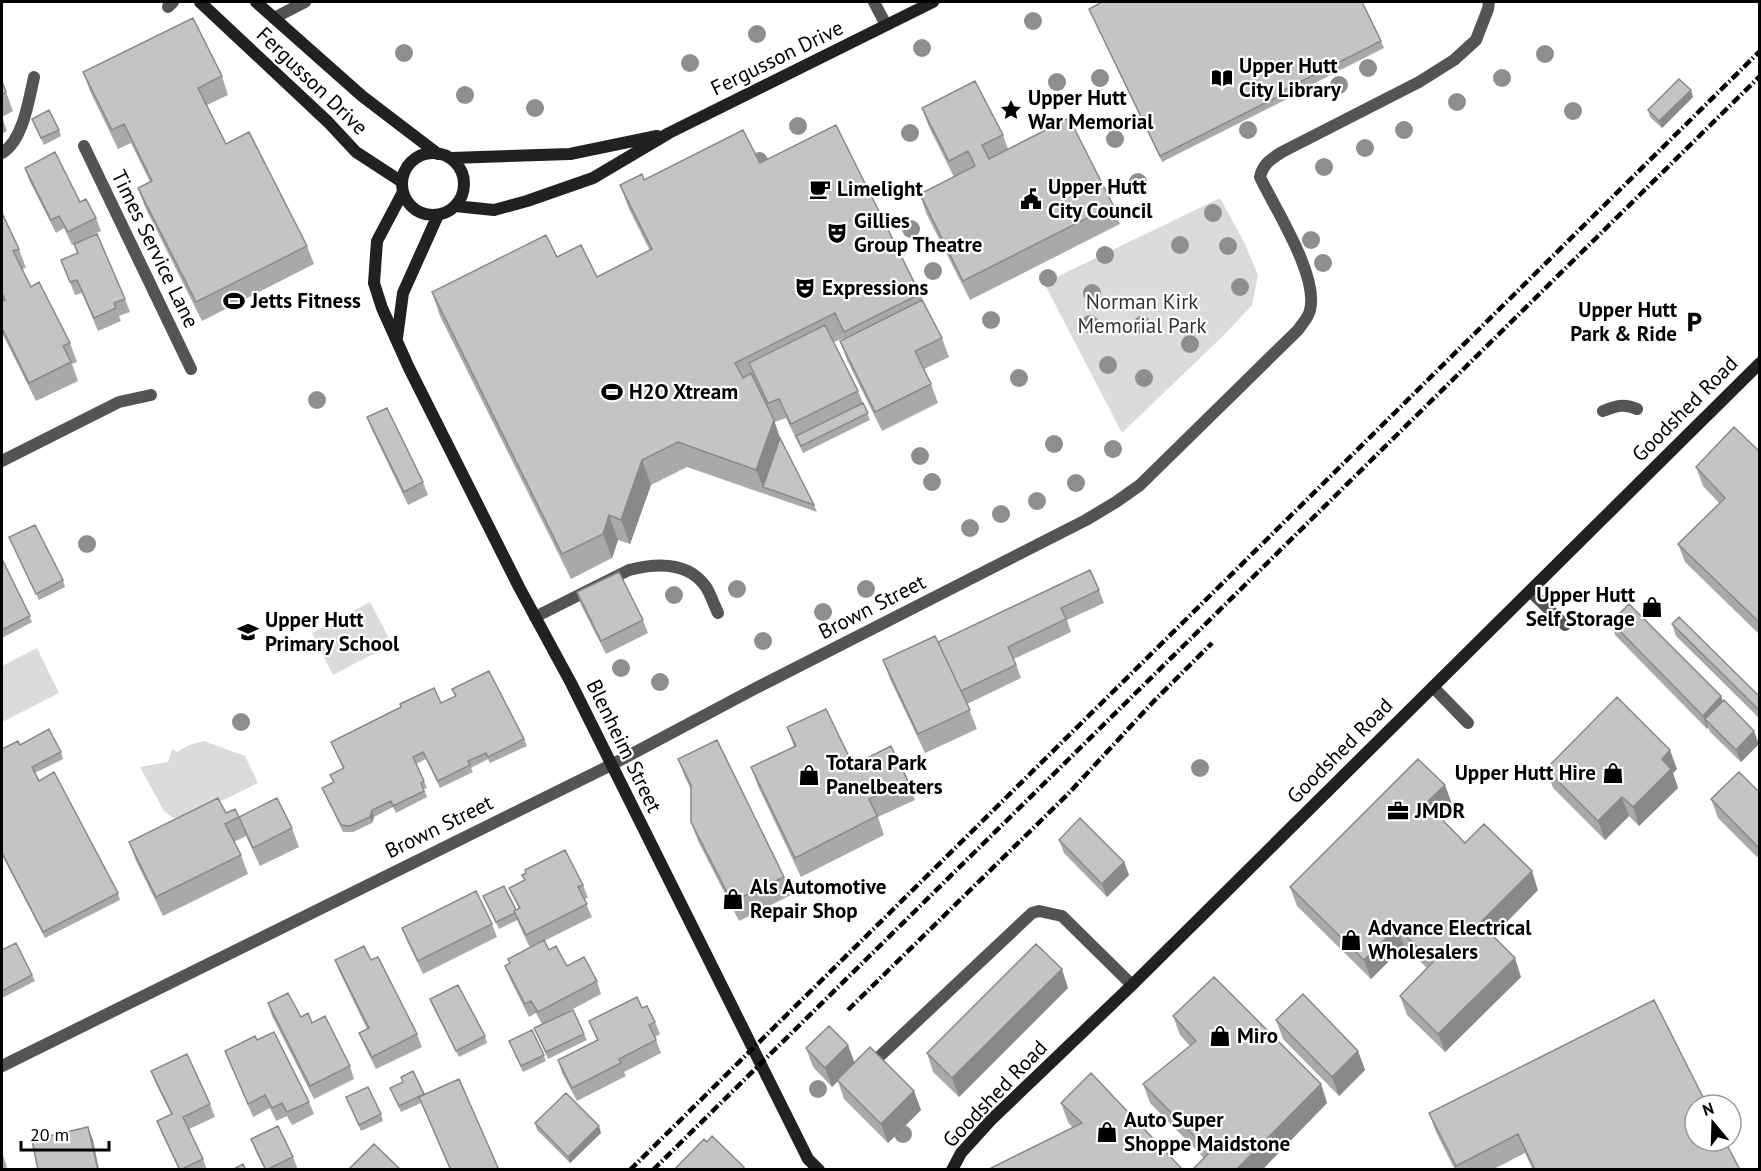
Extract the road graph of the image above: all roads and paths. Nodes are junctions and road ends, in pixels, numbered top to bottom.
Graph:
1 (200, 2) edge
2 (256, 2) edge
3 (305, 2) edge
4 (874, 2) edge
5 (933, 2) edge
6 (1489, 2) edge
7 (274, 18) junction
8 (886, 25) junction
9 (34, 76) dead end
10 (669, 133) junction
11 (84, 146) dead end
12 (2, 153) edge
13 (438, 154) junction
14 (451, 158) junction
15 (403, 187) junction
16 (455, 206) junction
17 (438, 215) junction
18 (397, 339) junction
19 (1760, 363) edge
20 (191, 369) dead end
21 (151, 395) dead end
22 (1637, 409) dead end
23 (1603, 411) dead end
24 (2, 461) edge
25 (1530, 591) junction
26 (718, 613) dead end
27 (535, 616) junction
28 (1565, 625) dead end
29 (1433, 687) junction
30 (1468, 723) dead end
31 (611, 765) junction
32 (1132, 985) junction
33 (881, 1055) edge
34 (2, 1065) edge
35 (819, 1170) edge
36 (952, 1170) edge

1 - 15 street, Fergusson Drive
2 - 7 street, Fergusson Drive
3 - 7 street
4 - 8 street
5 - 8 street, Fergusson Drive
6 - 31 street, Brown Street
7 - 13 street, Fergusson Drive
8 - 10 street, Fergusson Drive
9 - 12 street
10 - 14 street, Fergusson Drive
10 - 16 street, Fergusson Drive
11 - 20 street, Times Service Lane
13 - 14 street
13 - 15 street
14 - 16 street
15 - 17 street
15 - 18 street, Blenheim Street
16 - 17 street
17 - 18 street, Blenheim Street
18 - 27 street, Blenheim Street
19 - 25 street, Goodshed Road
21 - 24 street
22 - 23 street
25 - 28 street
25 - 29 street, Goodshed Road
26 - 27 street
27 - 31 street, Blenheim Street
29 - 30 street
29 - 32 street, Goodshed Road
31 - 34 street, Brown Street
31 - 35 street, Blenheim Street
32 - 33 street
32 - 36 street, Goodshed Road

